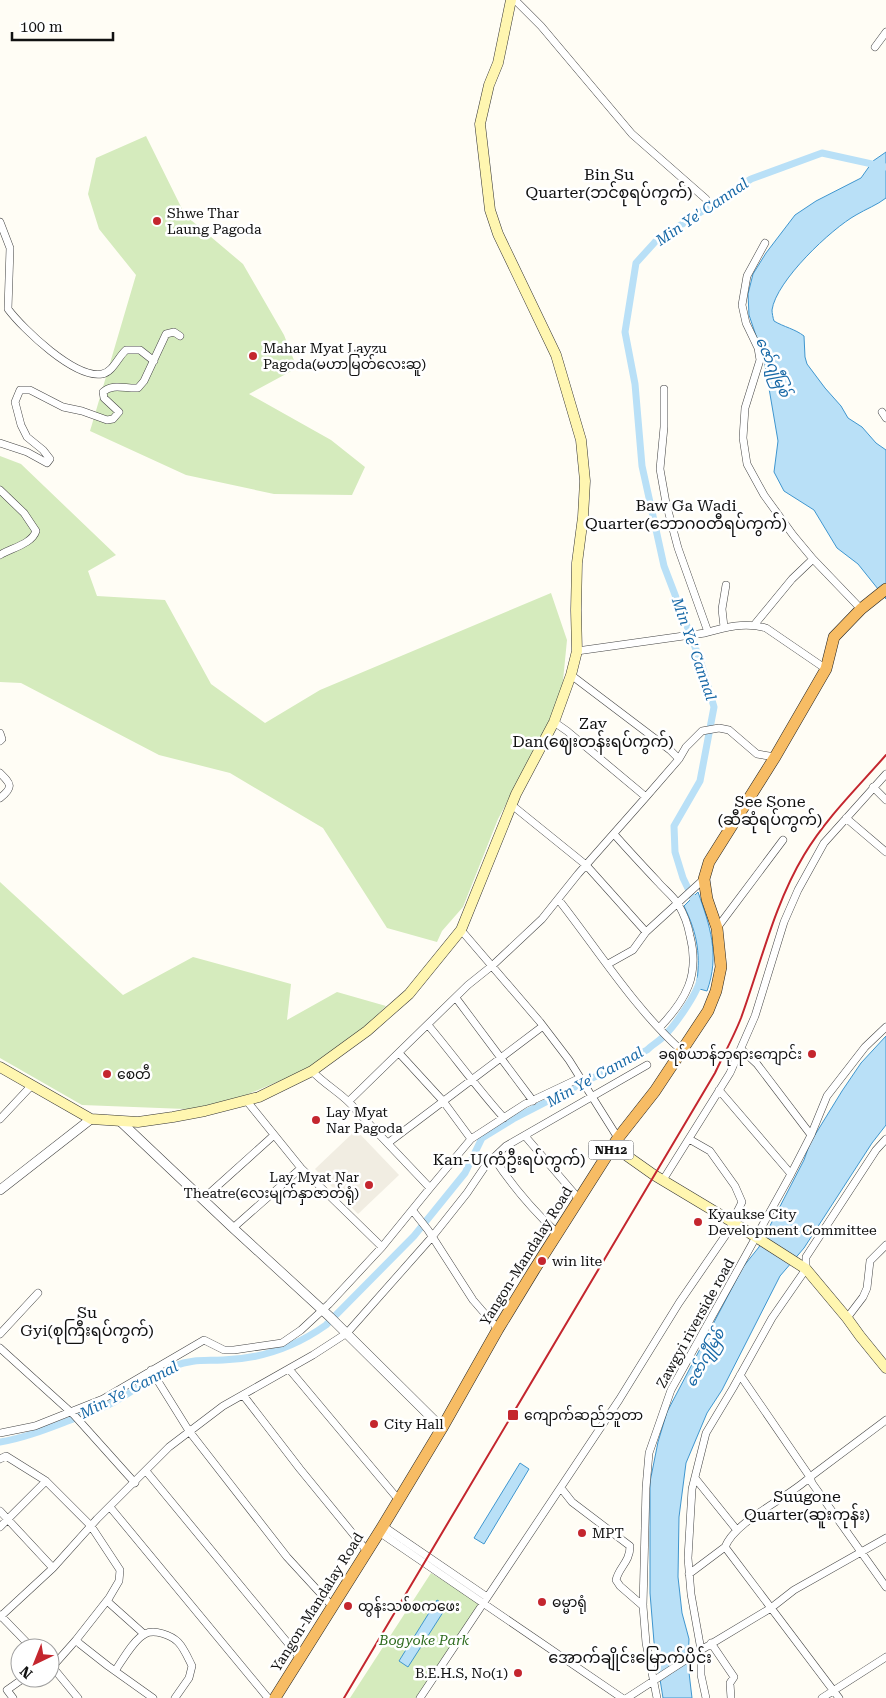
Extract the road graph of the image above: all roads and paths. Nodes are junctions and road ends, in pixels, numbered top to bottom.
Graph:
1 (511, 0) edge
2 (515, 0) edge
3 (886, 32) edge
4 (875, 47) dead end
5 (706, 199) dead end
6 (0, 222) edge
7 (766, 243) dead end
8 (180, 336) dead end
9 (154, 361) junction
10 (664, 389) dead end
11 (0, 443) edge
12 (0, 490) edge
13 (0, 555) edge
14 (813, 560) junction
15 (726, 585) dead end
16 (882, 591) edge
17 (861, 609) junction
18 (755, 624) junction
19 (724, 627) junction
20 (707, 632) junction
21 (577, 651) junction
22 (826, 669) junction
23 (571, 674) junction
24 (554, 722) junction
25 (0, 733) edge
26 (0, 741) edge
27 (775, 757) junction
28 (679, 759) junction
29 (0, 773) edge
30 (886, 774) edge
31 (873, 787) junction
32 (646, 797) junction
33 (0, 798) edge
34 (886, 800) edge
35 (513, 806) junction
36 (846, 818) junction
37 (614, 834) junction
38 (783, 840) dead end
39 (886, 852) edge
40 (586, 865) junction
41 (701, 882) junction
42 (558, 899) junction
43 (679, 902) junction
44 (717, 928) junction
45 (461, 930) junction
46 (646, 932) junction
47 (608, 964) junction
48 (493, 965) junction
49 (456, 998) junction
50 (428, 1025) junction
51 (543, 1026) junction
52 (886, 1027) edge
53 (659, 1028) junction
54 (741, 1049) junction
55 (682, 1051) junction
56 (399, 1053) junction
57 (501, 1057) junction
58 (647, 1065) dead end
59 (0, 1067) edge
60 (312, 1071) junction
61 (470, 1080) junction
62 (581, 1080) junction
63 (32, 1084) junction
64 (720, 1090) junction
65 (591, 1097) junction
66 (246, 1100) junction
67 (534, 1100) junction
68 (349, 1101) junction
69 (443, 1101) junction
70 (504, 1118) junction
71 (0, 1119) edge
72 (91, 1119) junction
73 (120, 1121) junction
74 (811, 1135) junction
75 (273, 1136) junction
76 (525, 1136) junction
77 (470, 1139) junction
78 (689, 1139) junction
79 (886, 1139) edge
80 (616, 1142) junction
81 (388, 1143) junction
82 (494, 1158) junction
83 (300, 1168) junction
84 (791, 1174) junction
85 (663, 1180) junction
86 (430, 1188) junction
87 (0, 1190) edge
88 (203, 1199) junction
89 (580, 1199) junction
90 (413, 1211) junction
91 (734, 1223) junction
92 (233, 1228) junction
93 (430, 1234) junction
94 (558, 1234) junction
95 (758, 1239) junction
96 (886, 1246) edge
97 (382, 1247) junction
98 (803, 1268) junction
99 (38, 1293) dead end
100 (327, 1314) junction
101 (847, 1318) junction
102 (498, 1329) junction
103 (345, 1331) junction
104 (0, 1334) edge
105 (0, 1348) edge
106 (886, 1368) edge
107 (289, 1369) junction
108 (150, 1370) junction
109 (740, 1376) junction
110 (243, 1396) junction
111 (72, 1414) junction
112 (886, 1420) edge
113 (442, 1428) junction
114 (189, 1431) junction
115 (0, 1433) edge
116 (0, 1459) edge
117 (146, 1471) junction
118 (810, 1477) junction
119 (695, 1478) junction
120 (46, 1481) junction
121 (135, 1483) junction
122 (560, 1488) junction
123 (398, 1499) junction
124 (110, 1507) junction
125 (0, 1511) edge
126 (8, 1520) junction
127 (92, 1526) junction
128 (0, 1527) edge
129 (381, 1529) junction
130 (736, 1529) junction
131 (886, 1538) edge
132 (725, 1547) junction
133 (367, 1551) junction
134 (862, 1554) junction
135 (53, 1568) junction
136 (689, 1574) junction
137 (886, 1587) edge
138 (487, 1598) junction
139 (106, 1601) junction
140 (482, 1604) junction
141 (332, 1606) junction
142 (643, 1606) junction
143 (771, 1608) junction
144 (0, 1616) edge
145 (144, 1634) junction
146 (22, 1638) edge
147 (76, 1640) junction
148 (711, 1644) junction
149 (701, 1650) junction
150 (60, 1656) edge
151 (886, 1657) edge
152 (301, 1659) junction
153 (115, 1671) junction
154 (60, 1676) edge
155 (654, 1680) junction
156 (10, 1688) edge
157 (833, 1690) junction
158 (13, 1698) edge
159 (78, 1698) edge
160 (153, 1698) edge
161 (175, 1698) edge
162 (268, 1698) edge
163 (275, 1698) edge
164 (420, 1698) edge
165 (622, 1698) edge
166 (626, 1698) edge
167 (657, 1698) edge
168 (706, 1698) edge
169 (732, 1698) edge
170 (822, 1698) edge
171 (839, 1698) edge

1 - 21 main road
2 - 5 street
3 - 4 street
6 - 9 street
7 - 14 street
8 - 9 street
9 - 11 street
10 - 20 street
12 - 13 street
14 - 17 street
14 - 18 street
15 - 19 street
16 - 17 highway
17 - 22 highway
18 - 19 street
18 - 22 street
19 - 20 street
20 - 21 street
21 - 23 main road
22 - 27 highway
23 - 24 main road
23 - 28 street
24 - 32 street
24 - 35 main road
25 - 26 street
27 - 28 street
27 - 41 highway
28 - 32 street
29 - 33 street
30 - 31 street
31 - 34 street
31 - 36 street
32 - 37 street
35 - 40 street
35 - 45 main road
36 - 39 street
36 - 54 street
37 - 40 street
37 - 43 street
38 - 44 street
40 - 42 street
40 - 46 street
41 - 43 street
41 - 44 highway, Yangon-Mandalay Road / NH12
42 - 47 street
42 - 48 street
43 - 46 street
43 - 53 street
44 - 55 highway, Yangon-Mandalay Road / NH12
45 - 48 street
45 - 60 main road
46 - 47 street
47 - 53 street
48 - 49 street
48 - 51 street
49 - 50 street
49 - 57 street
50 - 56 street
50 - 61 street
51 - 57 street
51 - 62 street
52 - 74 street, Zawgyi riverside road
53 - 55 street
54 - 64 street
54 - 74 street
55 - 80 highway, Yangon-Mandalay Road / NH12
56 - 68 street
56 - 69 street
57 - 61 street
57 - 67 street
58 - 65 street
59 - 63 main road
60 - 66 main road
60 - 68 street
61 - 69 street
61 - 70 street
62 - 65 street
62 - 67 street
63 - 71 street
63 - 72 main road
64 - 78 street
64 - 84 street
65 - 76 street
65 - 80 street
66 - 73 main road
66 - 75 street
67 - 70 street
68 - 81 street
69 - 77 street
69 - 81 street
70 - 77 street
72 - 73 main road
72 - 87 street
73 - 88 street
74 - 84 street, Zawgyi riverside road
75 - 83 street
75 - 88 street
76 - 82 street
76 - 89 street
77 - 86 street
78 - 85 street
78 - 91 street
79 - 98 street
80 - 85 main road
80 - 89 highway, Yangon-Mandalay Road / NH12
81 - 86 street
82 - 93 street
82 - 94 street
83 - 92 street
83 - 97 street
84 - 95 street, Zawgyi riverside road
85 - 91 main road
86 - 90 street
88 - 92 street
89 - 94 highway, Yangon-Mandalay Road / NH12
90 - 93 street
90 - 97 street
91 - 95 main road
91 - 122 street
92 - 100 street
93 - 102 street
93 - 103 street
94 - 102 highway, Yangon-Mandalay Road / NH12
95 - 98 main road
95 - 142 street, Zawgyi riverside road
96 - 101 street
97 - 100 street
98 - 101 main road
98 - 109 street
99 - 104 street
100 - 103 street
100 - 108 street
101 - 106 main road
102 - 113 highway, Yangon-Mandalay Road / NH12
103 - 107 street
103 - 113 street
105 - 111 street
107 - 110 street
107 - 123 street
108 - 111 street
108 - 114 street
109 - 118 street
109 - 119 street
110 - 114 street
110 - 133 street
111 - 115 street
111 - 121 street
112 - 118 street
113 - 123 highway, Yangon-Mandalay Road / NH12
114 - 117 street
114 - 141 street
116 - 120 street
117 - 121 street
117 - 152 street
118 - 130 street
118 - 134 street
119 - 130 street
119 - 136 street
120 - 126 street
120 - 127 street
121 - 124 street
122 - 138 street
122 - 142 street
123 - 129 highway, Yangon-Mandalay Road / NH12
124 - 127 street
124 - 162 street
125 - 126 street
126 - 128 street
126 - 135 street
127 - 135 street
127 - 139 street
129 - 133 highway, Yangon-Mandalay Road / NH12
129 - 138 street
129 - 140 street
130 - 132 street
131 - 134 street
132 - 136 street
132 - 143 street
133 - 141 highway, Yangon-Mandalay Road / NH12
134 - 137 street
134 - 143 street
135 - 144 street
136 - 149 street
138 - 140 street
139 - 145 street
139 - 147 street
140 - 164 street
140 - 165 street
141 - 152 highway, Yangon-Mandalay Road / NH12
142 - 155 street, Zawgyi riverside road
143 - 148 street
143 - 157 street
144 - 146 street
145 - 153 street
145 - 161 street
147 - 150 street
147 - 153 street
148 - 149 street
148 - 169 street
149 - 155 street
149 - 168 street
151 - 157 street
152 - 163 highway, Yangon-Mandalay Road / NH12
153 - 160 street
154 - 159 street
155 - 166 street
155 - 167 street, Zawgyi riverside road
156 - 158 street
157 - 170 street
157 - 171 street

